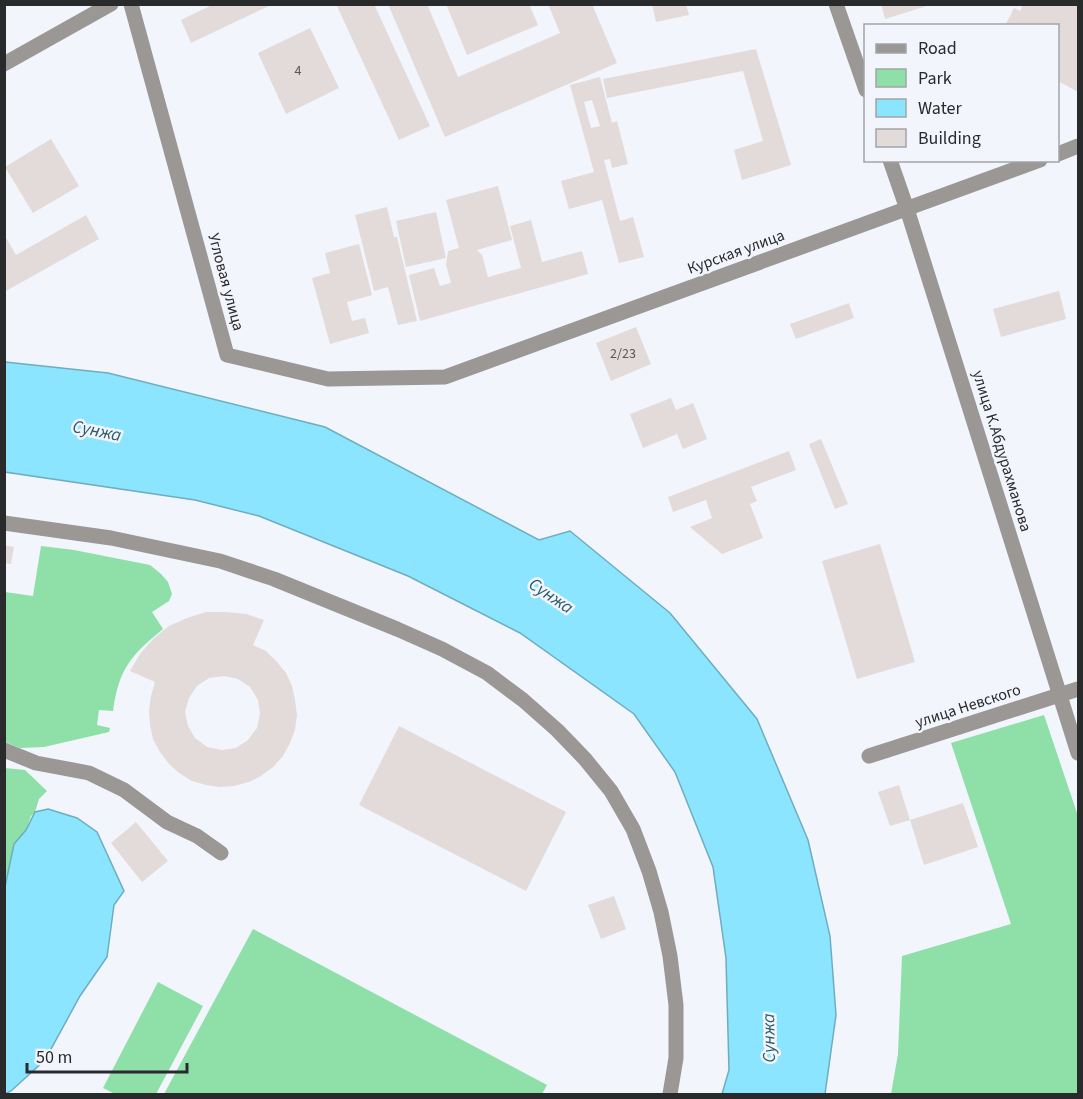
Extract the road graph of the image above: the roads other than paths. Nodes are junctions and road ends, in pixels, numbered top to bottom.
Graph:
1 (111, 4) edge
2 (131, 4) edge
3 (836, 4) edge
4 (4, 64) edge
5 (864, 84) edge
6 (1078, 146) edge
7 (1059, 154) edge
8 (891, 162) edge
9 (1035, 162) edge
10 (907, 209) junction
11 (445, 377) joint
12 (4, 523) edge
13 (1078, 689) edge
14 (1060, 695) junction
15 (4, 750) edge
16 (1078, 753) edge
17 (869, 756) dead end
18 (221, 853) dead end
19 (670, 1095) edge

1 - 4 street
2 - 11 street, Угловая улица
3 - 5 street
6 - 7 street
8 - 10 street, улица К.Абдурахманова
9 - 10 street, Курская улица
10 - 11 street, Курская улица
10 - 14 street, улица К.Абдурахманова
12 - 19 street
13 - 14 street, улица Невского
14 - 16 street, улица К.Абдурахманова
14 - 17 street, улица Невского
15 - 18 street

